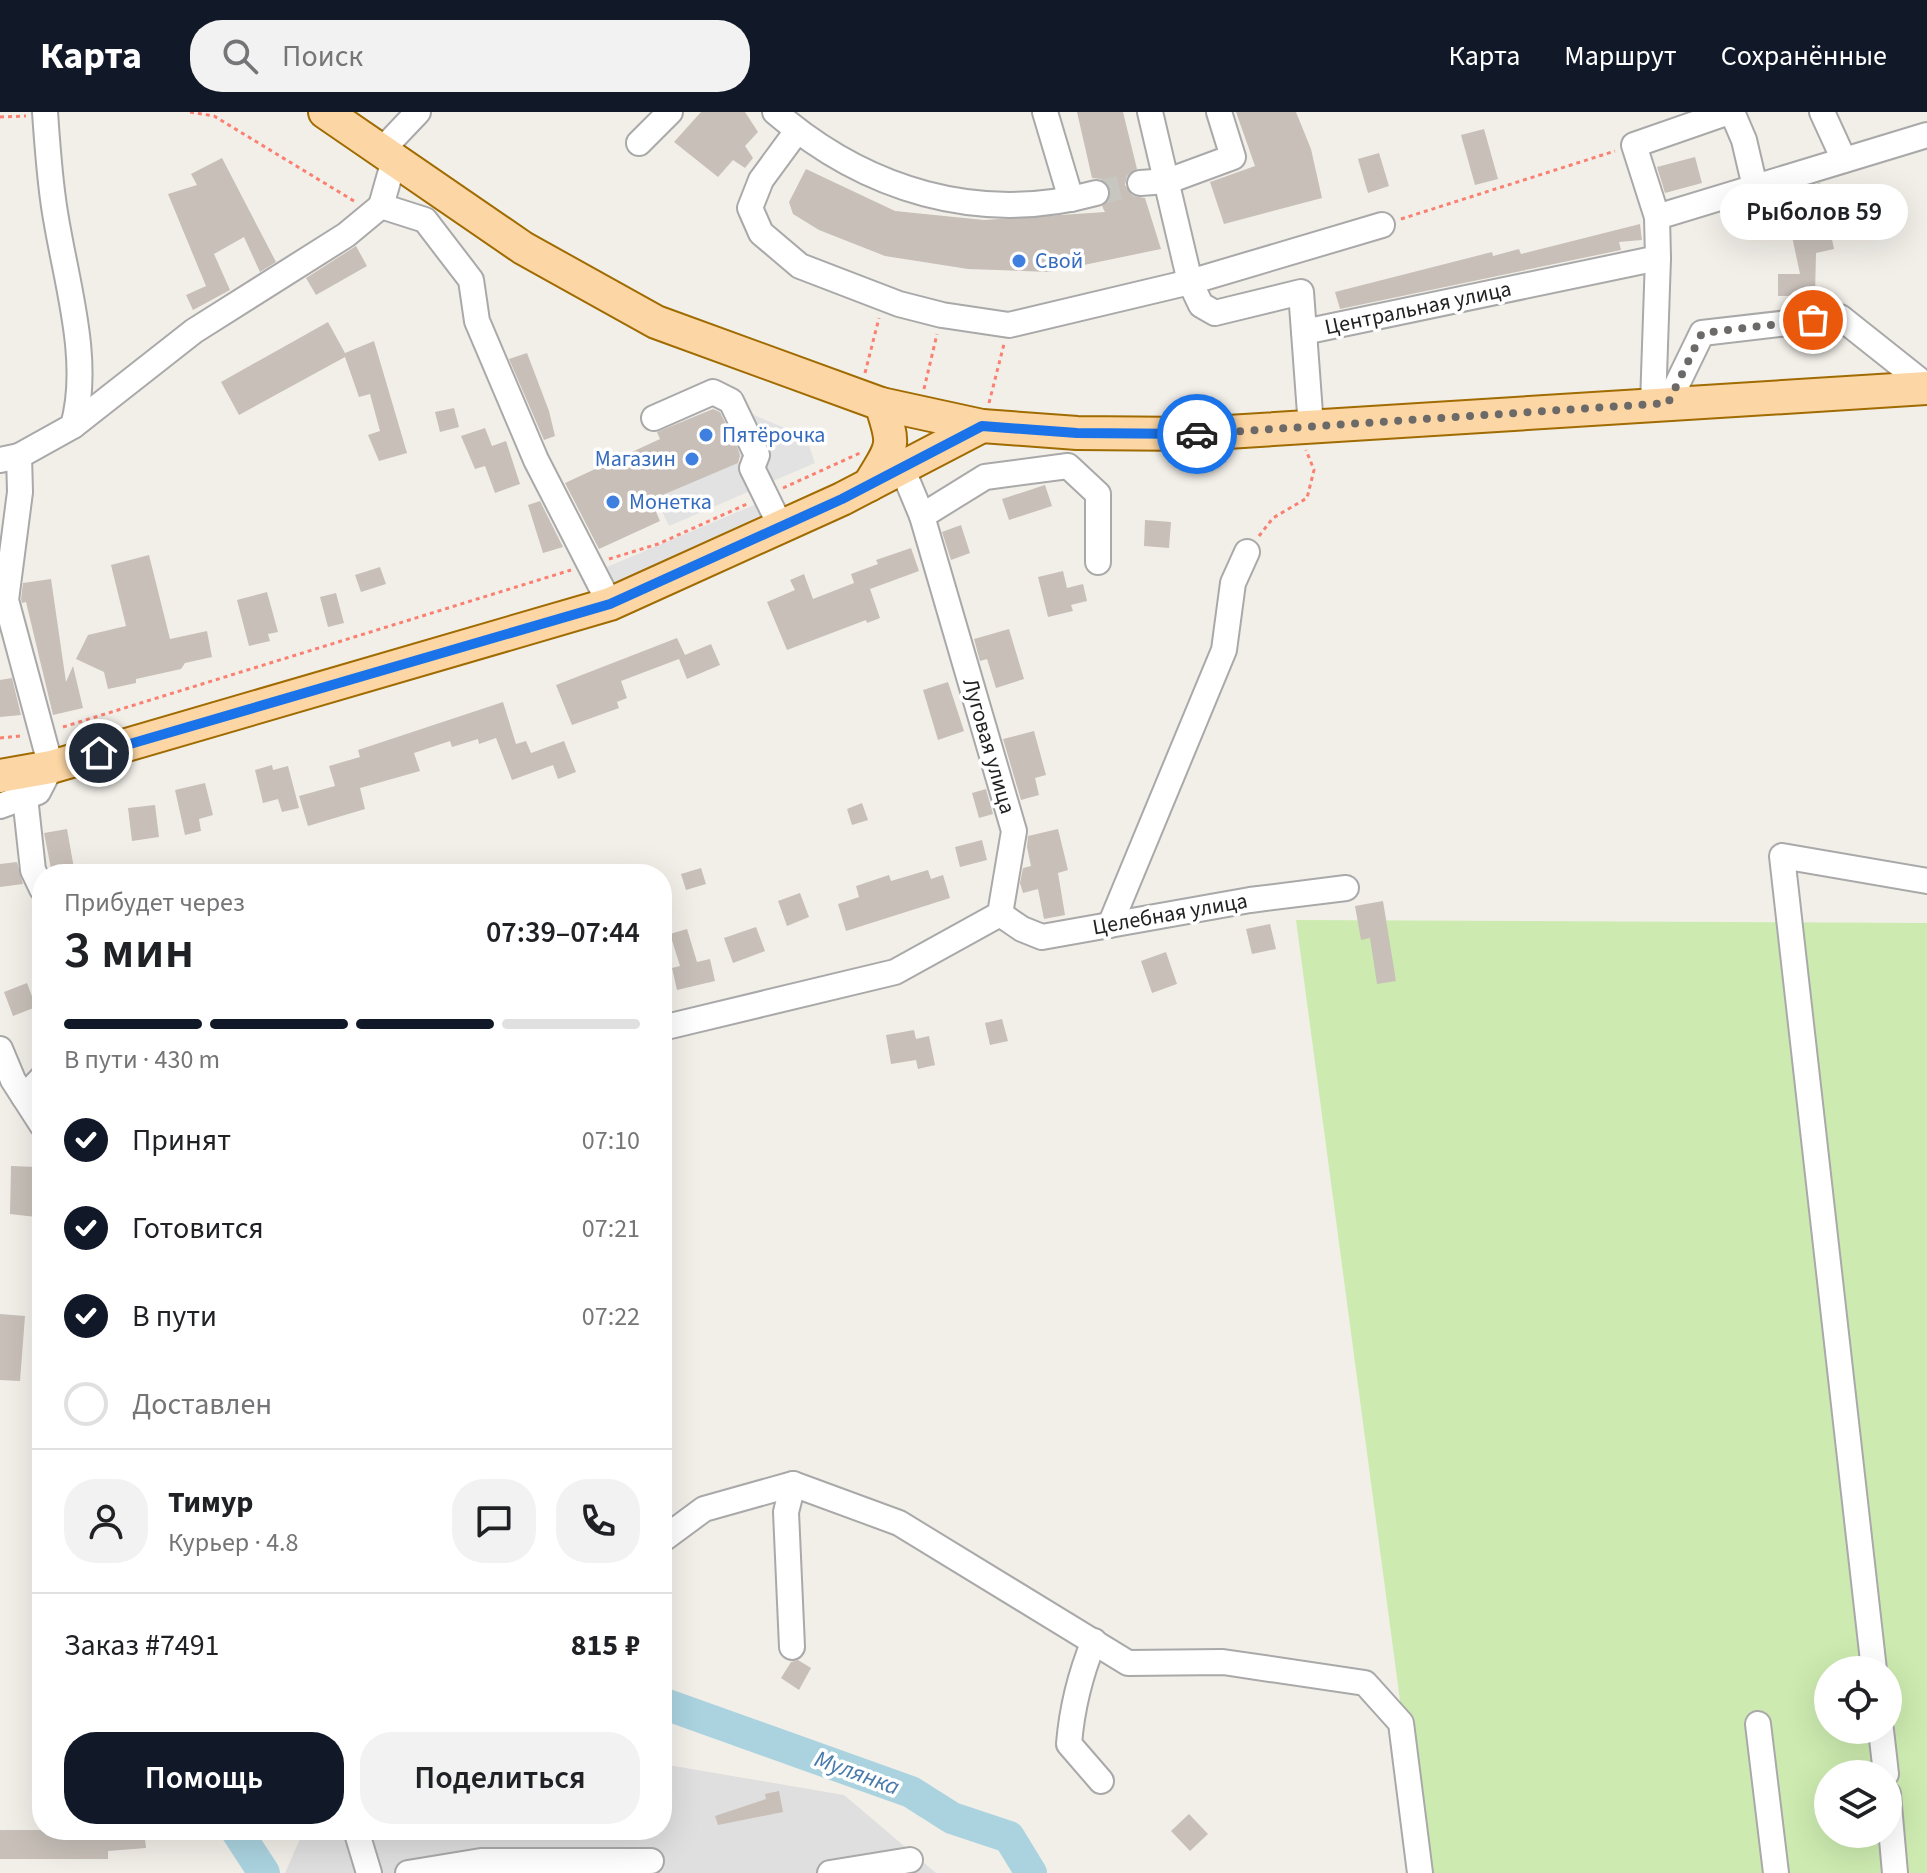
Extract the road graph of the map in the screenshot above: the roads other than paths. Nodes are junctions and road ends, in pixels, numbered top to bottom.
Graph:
1 (45, 112) edge
2 (325, 112) edge
3 (418, 112) edge
4 (670, 112) edge
5 (775, 112) edge
6 (1045, 112) edge
7 (1150, 112) edge
8 (1219, 112) edge
9 (1730, 112) edge
10 (1822, 112) edge
11 (797, 131) junction
12 (1927, 135) edge
13 (639, 143) dead end
14 (387, 156) junction
15 (1844, 160) junction
16 (1168, 181) junction
17 (1140, 183) tunnel mouth
18 (1755, 187) junction
19 (1096, 193) tunnel mouth
20 (1071, 199) junction
21 (381, 206) junction
22 (1657, 217) junction
23 (1382, 225) road end
24 (1658, 258) junction
25 (1190, 282) junction
26 (1304, 332) junction
27 (1927, 387) edge
28 (870, 400) junction
29 (1661, 404) junction
30 (654, 418) dead end
31 (73, 426) junction
32 (982, 426) junction
33 (1311, 427) junction
34 (897, 453) junction
35 (10, 458) edge
36 (922, 516) junction
37 (781, 527) junction
38 (1247, 552) road end
39 (1098, 562) dead end
40 (610, 604) junction
41 (51, 767) junction
42 (0, 776) edge
43 (25, 797) junction
44 (0, 806) edge
45 (32, 864) edge
46 (1927, 881) edge
47 (1346, 888) dead end
48 (1000, 914) junction
49 (1110, 925) junction
50 (672, 1026) edge
51 (0, 1049) edge
52 (13, 1086) edge
53 (32, 1112) edge
54 (793, 1484) junction
55 (672, 1533) edge
56 (1094, 1641) junction
57 (792, 1647) dead end
58 (1872, 1656) edge
59 (1758, 1724) dead end
60 (1101, 1781) dead end
61 (359, 1840) edge
62 (1893, 1848) edge
63 (910, 1860) dead end
64 (651, 1861) dead end
65 (369, 1873) edge
66 (408, 1873) edge
67 (830, 1873) edge
68 (1420, 1873) edge
69 (1776, 1873) edge
70 (1895, 1873) edge

1 - 31 street
2 - 14 main road
3 - 14 street
4 - 13 street
5 - 11 street
6 - 20 street
7 - 16 street
8 - 16 street
9 - 18 street
9 - 22 street
10 - 15 street
11 - 20 street
11 - 25 street
12 - 15 street
14 - 21 street
14 - 28 main road
15 - 18 street
16 - 17 street
16 - 25 street
18 - 22 street
19 - 20 street
21 - 31 street
21 - 40 street
22 - 24 street
23 - 25 street
24 - 26 street, Центральная улица
24 - 29 street
25 - 26 street, Центральная улица
26 - 33 street
27 - 29 main road
27 - 29 street
28 - 32 main road
28 - 34 main road
29 - 33 main road
30 - 37 street
31 - 35 street
32 - 33 main road
32 - 34 main road
34 - 36 street, Луговая улица
34 - 37 main road
35 - 41 street
36 - 39 street
36 - 48 street, Луговая улица
37 - 40 main road
38 - 49 street
40 - 41 main road
41 - 42 main road
41 - 43 street
43 - 44 street
43 - 45 street
46 - 58 street
47 - 49 street, Целебная улица
48 - 49 street, Целебная улица
48 - 50 street
51 - 52 street
52 - 53 street
54 - 55 street
54 - 56 street
54 - 57 street
56 - 60 street
56 - 68 street
59 - 69 street
61 - 65 street
62 - 70 street
63 - 67 street
64 - 66 street

